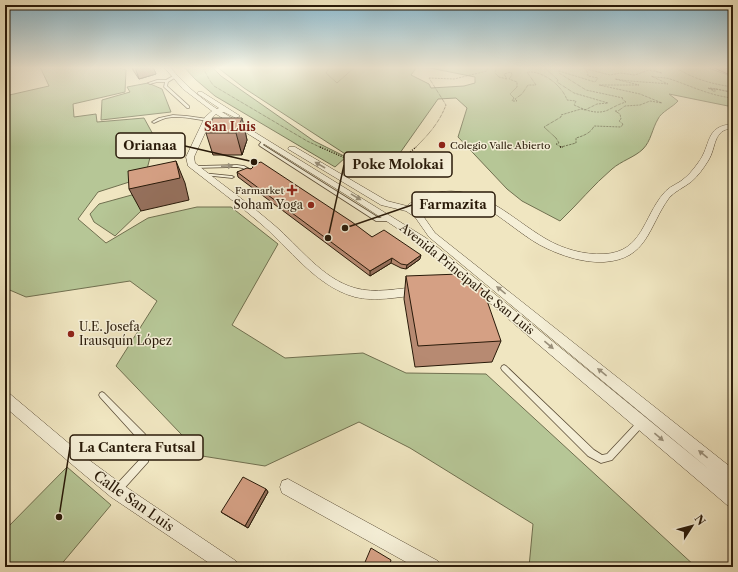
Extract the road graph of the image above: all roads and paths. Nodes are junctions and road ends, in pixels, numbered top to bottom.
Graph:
1 (173, 94) edge
2 (192, 94) edge
3 (203, 94) edge
4 (227, 94) edge
5 (439, 94) edge
6 (510, 94) edge
7 (522, 94) edge
8 (564, 94) edge
9 (579, 94) edge
10 (601, 94) edge
11 (637, 94) edge
12 (711, 94) edge
13 (210, 98) junction
14 (733, 98) edge
15 (201, 101) junction
16 (188, 107) dead end
17 (584, 110) junction
18 (216, 111) junction
19 (230, 112) junction
20 (233, 121) junction
21 (154, 122) dead end
22 (207, 123) junction
23 (733, 126) edge
24 (199, 171) junction
25 (251, 171) edge
26 (232, 177) dead end
27 (406, 208) junction
28 (391, 219) junction
29 (454, 266) junction
30 (452, 280) edge
31 (431, 290) edge
32 (463, 290) edge
33 (491, 296) junction
34 (504, 368) dead end
35 (102, 395) dead end
36 (5, 398) edge
37 (641, 423) junction
38 (733, 479) edge
39 (288, 487) dead end
40 (117, 491) junction
41 (733, 499) edge
42 (230, 567) edge
43 (432, 567) edge

1 - 16 lane
2 - 15 street, Avenida Principal de San Luis
3 - 13 street, Avenida Principal de San Luis
4 - 5 path
6 - 7 path
8 - 17 path
9 - 17 path
10 - 17 path
11 - 17 path
12 - 14 path
13 - 15 street
13 - 19 street, Avenida Principal de San Luis
15 - 18 street, Avenida Principal de San Luis
18 - 19 street
18 - 20 street, Avenida Principal de San Luis
18 - 22 street
27 -> 19 street, Avenida Principal de San Luis
20 - 22 street
20 -> 28 street, Avenida Principal de San Luis
21 - 22 lane
22 - 24 street
23 - 27 street
24 -> 25 lane
24 - 26 lane
24 - 31 street
27 - 28 street
38 -> 27 street, Avenida Principal de San Luis
28 - 29 street, Avenida Principal de San Luis
29 - 30 street
29 - 33 street, Avenida Principal de San Luis
32 - 33 street
33 -> 37 street, Avenida Principal de San Luis
34 - 37 lane
35 - 40 lane
36 - 40 street, Calle San Luis
37 -> 41 street, Avenida Principal de San Luis
39 - 43 street
40 - 42 street, Calle San Luis

